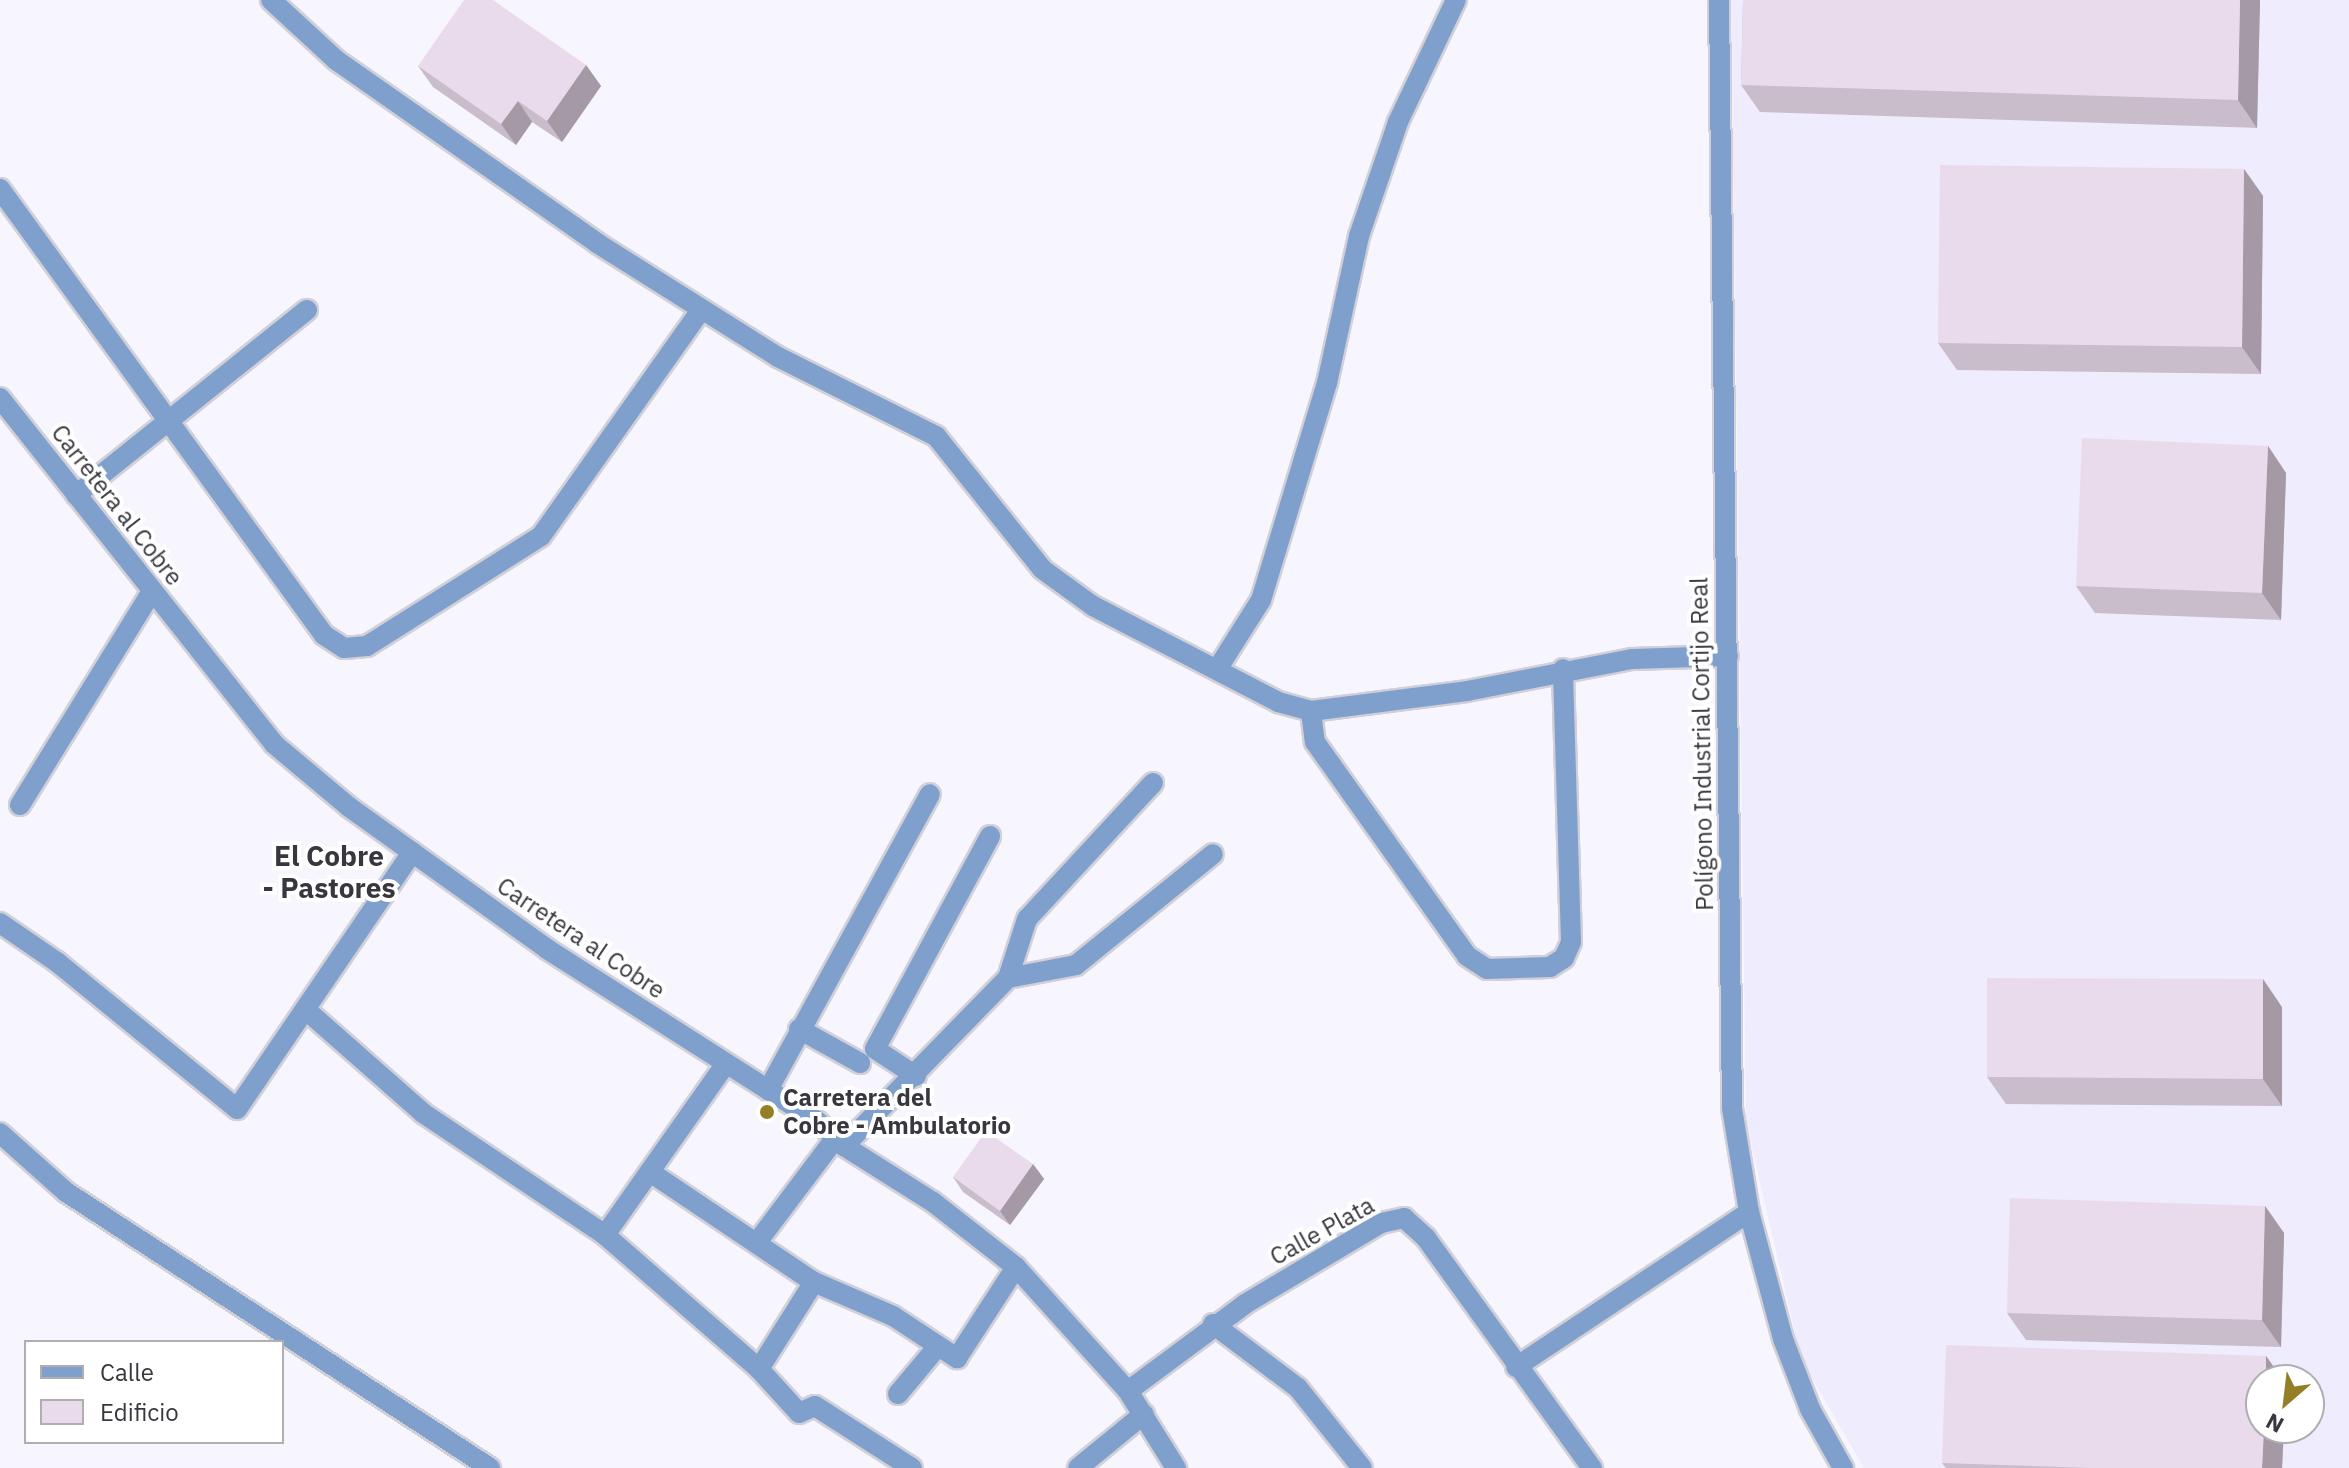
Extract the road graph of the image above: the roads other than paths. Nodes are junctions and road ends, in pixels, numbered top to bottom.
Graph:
1 (271, 0) edge
2 (1456, 0) edge
3 (1719, 0) edge
4 (0, 189) edge
5 (307, 310) dead end
6 (701, 310) junction
7 (0, 398) edge
8 (169, 421) junction
9 (76, 495) junction
10 (152, 591) junction
11 (1728, 656) junction
12 (1218, 668) junction
13 (1563, 669) junction
14 (1311, 711) junction
15 (1153, 783) dead end
16 (930, 794) dead end
17 (20, 805) dead end
18 (990, 836) dead end
19 (412, 852) junction
20 (1213, 854) dead end
21 (0, 923) edge
22 (1008, 978) junction
23 (305, 1009) junction
24 (799, 1029) junction
25 (860, 1063) dead end
26 (725, 1065) junction
27 (916, 1076) junction
28 (768, 1090) junction
29 (0, 1133) edge
30 (841, 1141) junction
31 (650, 1172) junction
32 (1749, 1212) junction
33 (605, 1235) junction
34 (758, 1241) junction
35 (1016, 1267) junction
36 (814, 1282) junction
37 (1213, 1324) junction
38 (938, 1346) junction
39 (1516, 1367) junction
40 (759, 1369) junction
41 (1128, 1391) junction
42 (898, 1394) dead end
43 (1144, 1414) junction
44 (490, 1468) edge
45 (912, 1468) edge
46 (1078, 1468) edge
47 (1176, 1468) edge
48 (1362, 1468) edge
49 (1592, 1468) edge
50 (1843, 1468) edge

1 - 6 street
2 - 12 street
3 - 11 street, Polígono Industrial Cortijo Real
4 - 8 street
5 - 8 street
6 - 8 street
6 - 12 street
7 - 9 street, Carretera al Cobre
8 - 9 street
9 - 10 street, Carretera al Cobre
10 - 17 street
10 - 19 street, Carretera al Cobre
11 - 13 street
11 - 32 street, Polígono Industrial Cortijo Real
12 - 14 street
13 - 14 street
13 - 14 street
15 - 22 street
16 - 24 street
18 - 27 street
19 - 23 street
19 - 26 street, Carretera al Cobre
20 - 22 street
21 - 23 street
22 - 27 street
23 - 33 street
24 - 25 street
24 - 28 street
26 - 28 street, Carretera al Cobre
26 - 31 street
27 - 30 street
28 - 30 street, Carretera al Cobre
29 - 44 street
30 - 34 street
30 - 35 street, Carretera al Cobre
31 - 33 street
31 - 34 street
32 - 39 street
32 - 50 street, Polígono Industrial Cortijo Real
33 - 40 street
34 - 36 street
35 - 38 street
35 - 41 street, Carretera al Cobre
36 - 38 street
36 - 40 street
37 - 39 street, Calle Plata
37 - 41 street, Calle Plata
37 - 48 street
38 - 42 street
39 - 49 street, Calle Plata
40 - 45 street
41 - 43 street, Carretera al Cobre
43 - 46 street
43 - 47 street, Carretera al Cobre

